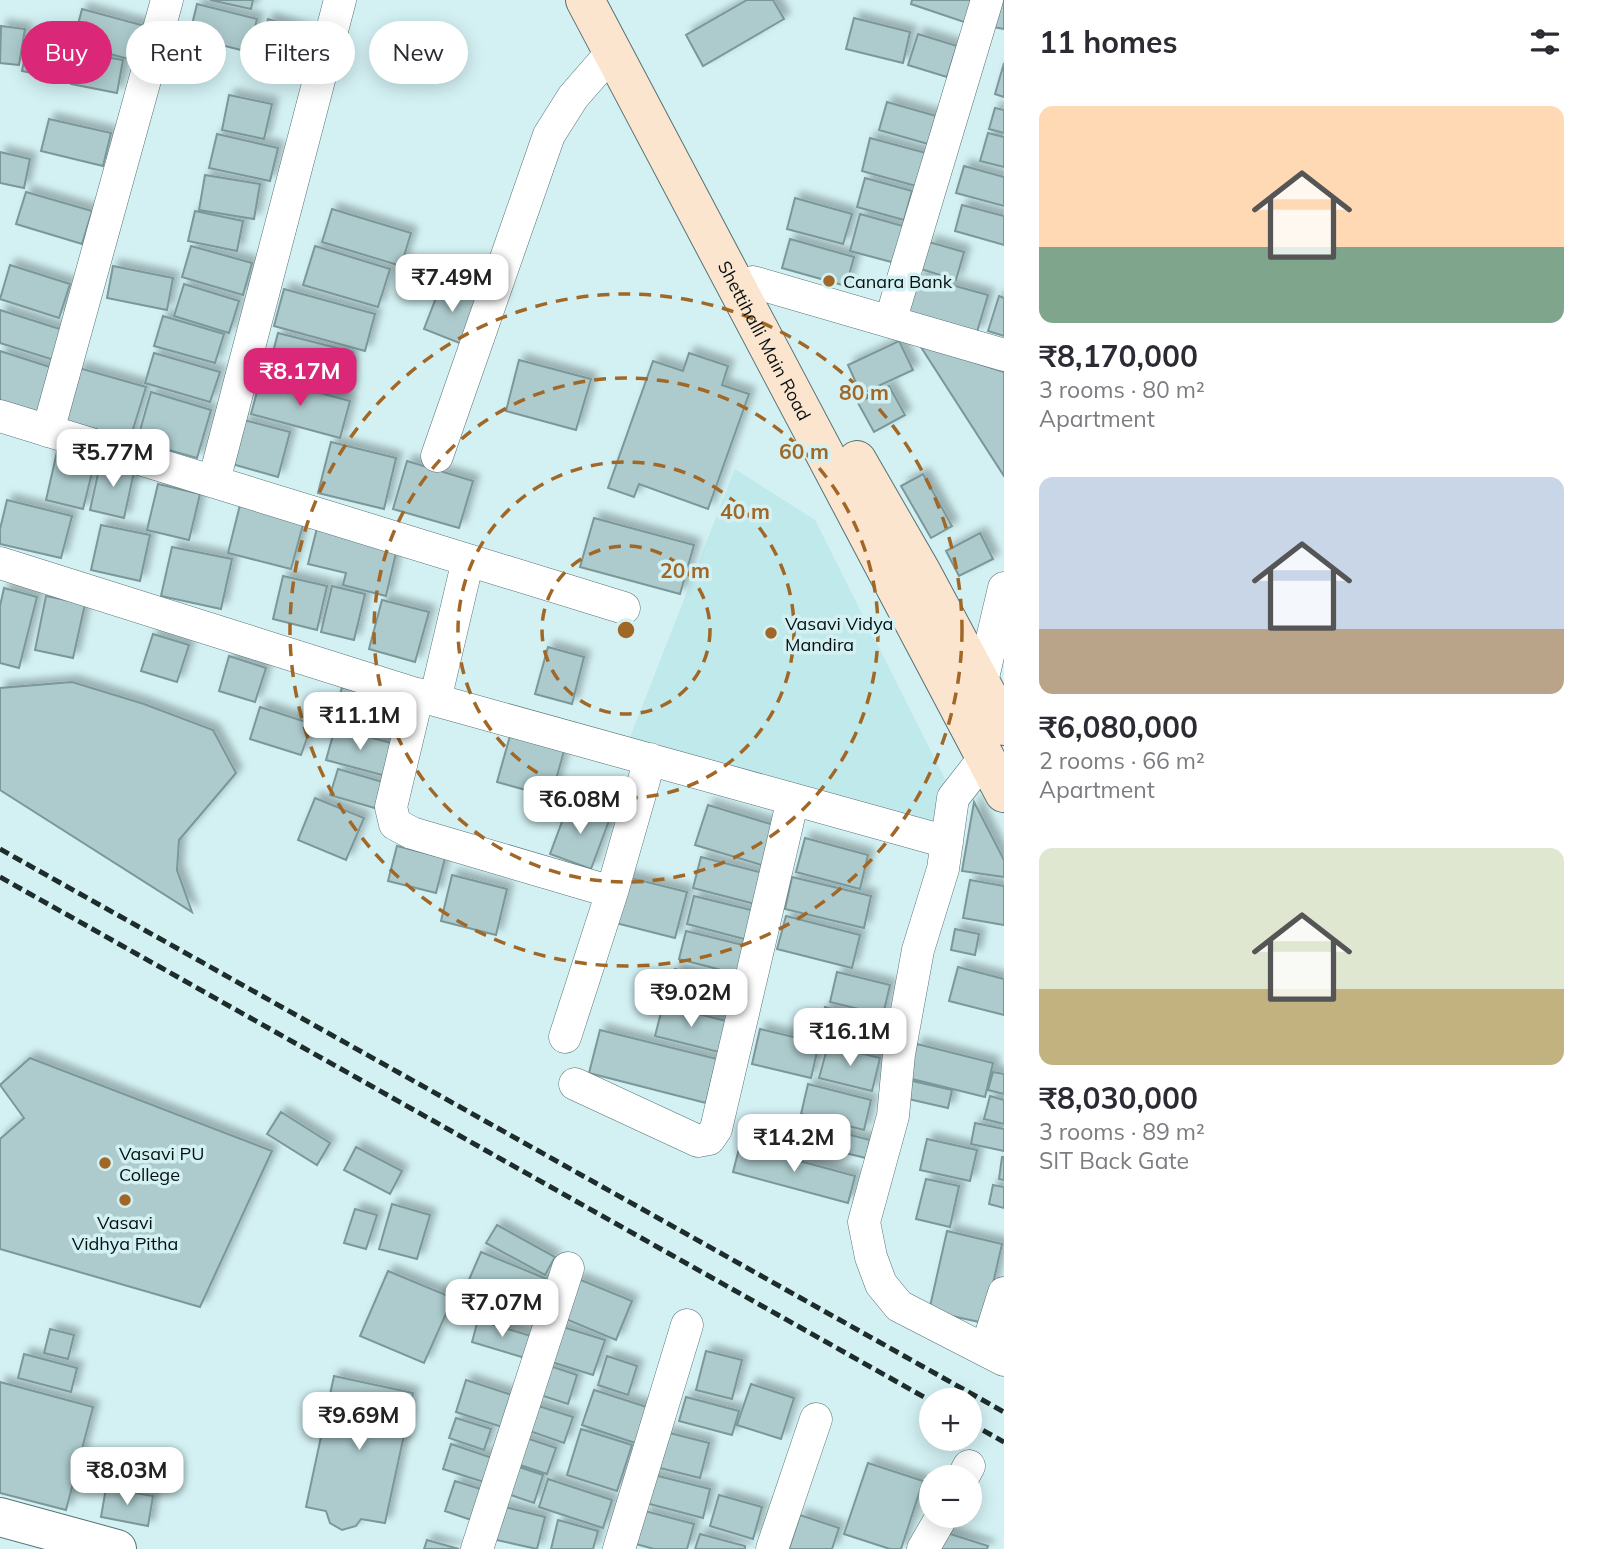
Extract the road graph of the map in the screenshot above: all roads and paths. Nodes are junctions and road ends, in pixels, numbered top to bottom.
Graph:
1 (167, 0) edge
2 (340, 0) edge
3 (585, 0) edge
4 (615, 0) edge
5 (987, 0) edge
6 (613, 51) junction
7 (753, 282) junction
8 (890, 322) junction
9 (1004, 355) edge
10 (0, 416) edge
11 (48, 431) junction
12 (437, 456) dead end
13 (214, 481) junction
14 (468, 559) junction
15 (0, 563) edge
16 (1004, 588) edge
17 (624, 608) dead end
18 (969, 695) junction
19 (426, 697) junction
20 (994, 741) edge
21 (650, 759) junction
22 (1004, 793) edge
23 (793, 799) junction
24 (947, 842) junction
25 (612, 892) junction
26 (565, 1037) dead end
27 (575, 1084) dead end
28 (568, 1268) dead end
29 (1004, 1293) edge
30 (687, 1325) dead end
31 (995, 1355) edge
32 (816, 1419) dead end
33 (0, 1517) edge
34 (935, 1528) edge
35 (117, 1549) edge
36 (477, 1549) edge
37 (619, 1549) edge
38 (772, 1549) edge
39 (923, 1549) edge

1 - 11 street
2 - 13 street
3 - 6 main road, Shettihalli Main Road
4 - 7 main road, Shettihalli Main Road
5 - 8 street
6 - 12 street
6 - 18 main road, Shettihalli Main Road
7 - 8 street
7 - 18 main road, Shettihalli Main Road
8 - 9 street
10 - 11 street
11 - 13 street
13 - 14 street
14 - 17 street
14 - 19 street
15 - 19 street
16 - 18 street
18 - 20 main road, Shettihalli Main Road
19 - 21 street
19 - 25 street
20 - 22 main road, Shettihalli Main Road
20 - 24 street
21 - 23 street
21 - 25 street
23 - 24 street
23 - 27 street
24 - 31 street
25 - 26 street
28 - 36 street
29 - 31 street
30 - 37 street
32 - 38 street
33 - 35 street
34 - 39 street

